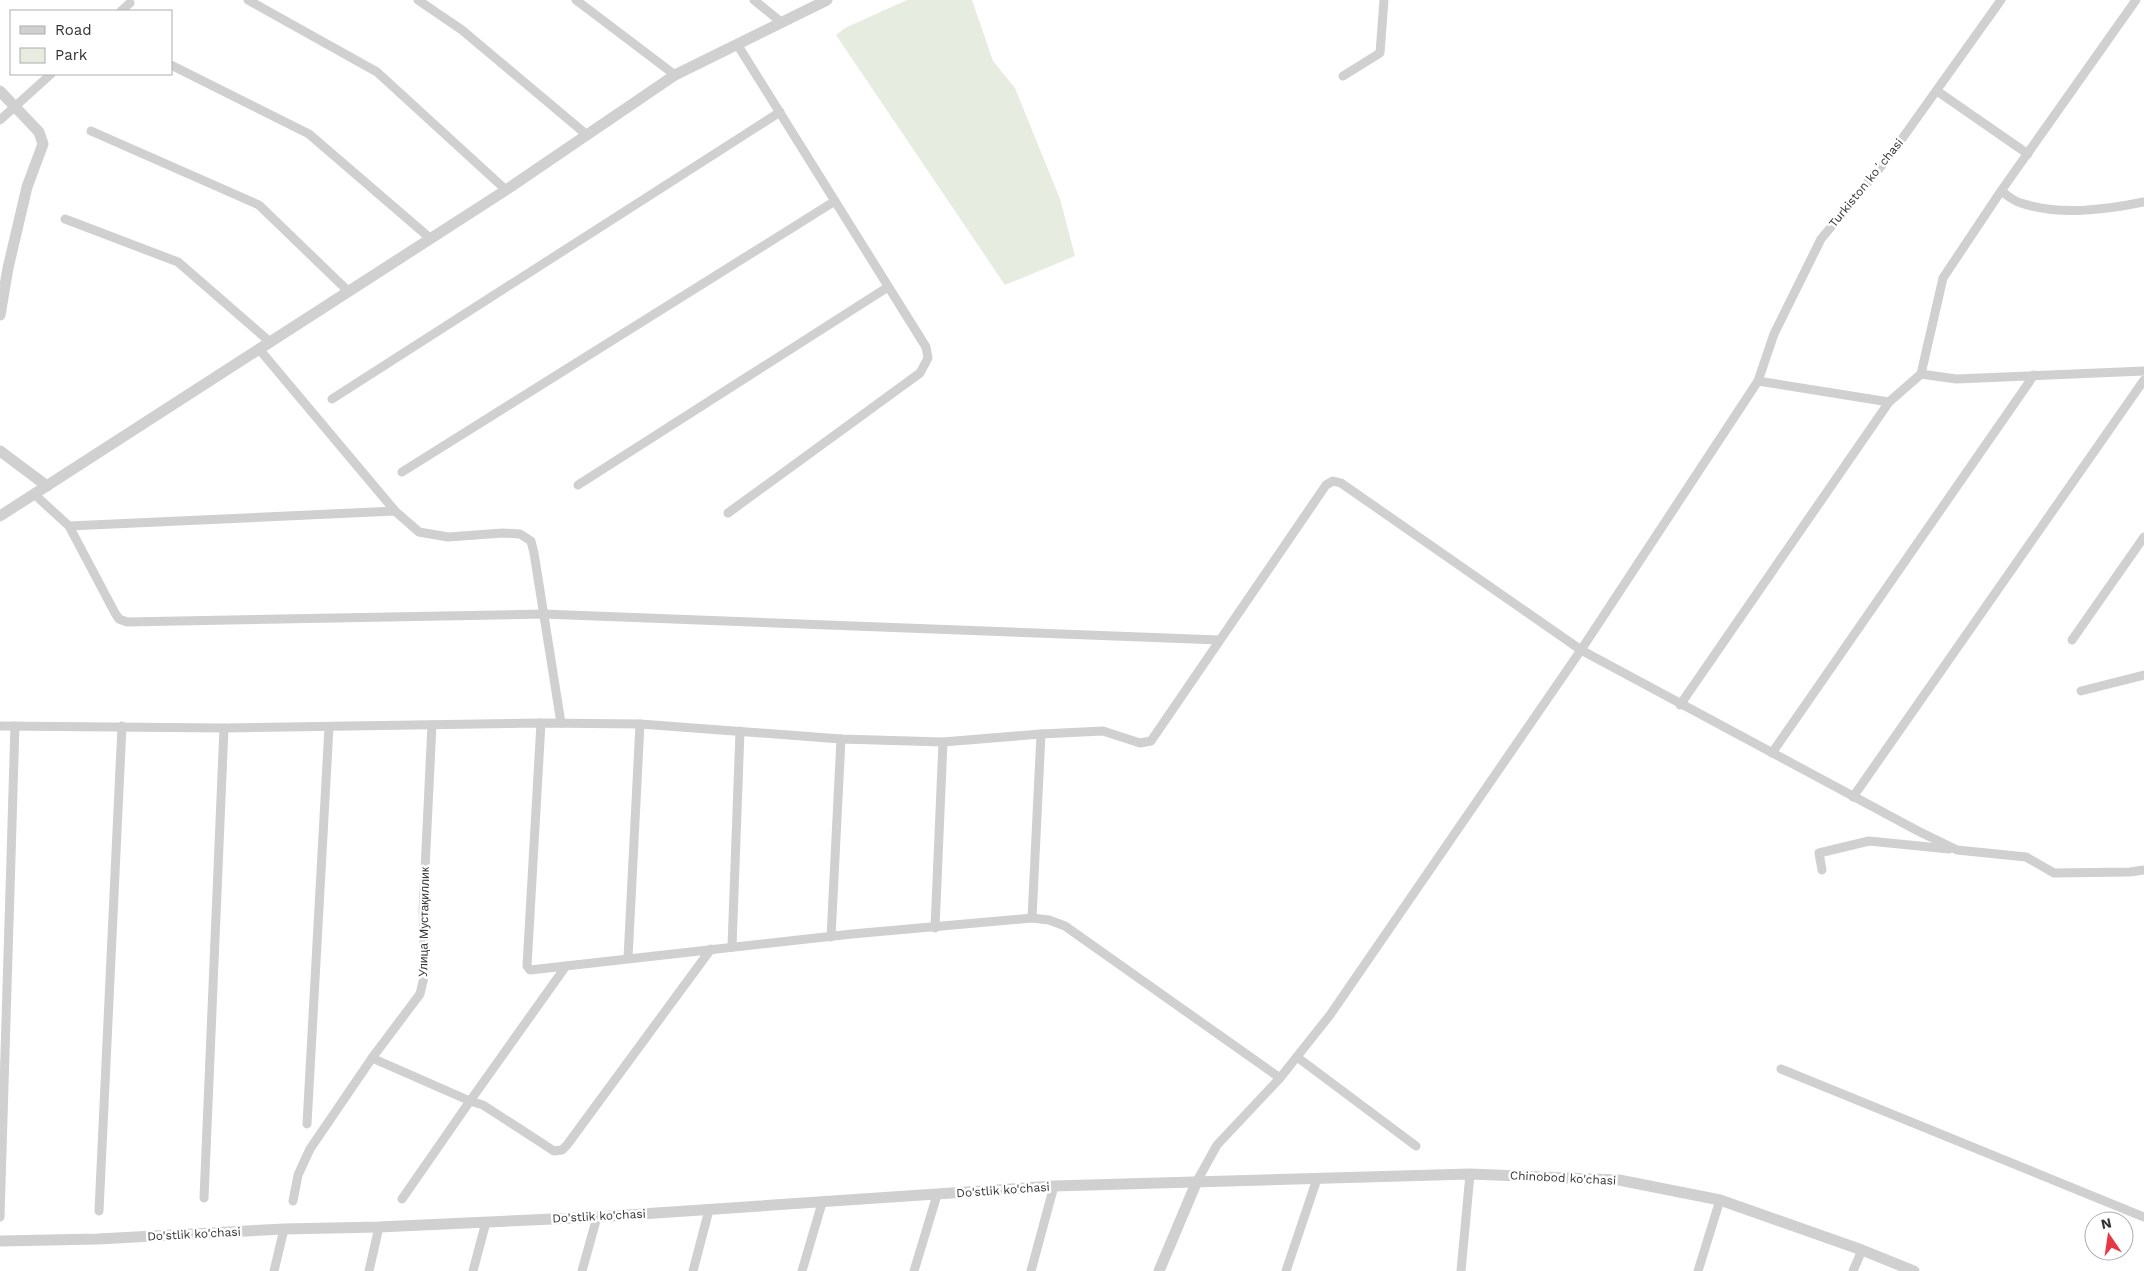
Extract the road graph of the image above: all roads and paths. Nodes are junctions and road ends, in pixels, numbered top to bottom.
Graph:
1 (248, 0) edge
2 (418, 0) edge
3 (576, 0) edge
4 (754, 0) edge
5 (826, 0) edge
6 (1384, 0) edge
7 (2001, 0) edge
8 (2136, 0) edge
9 (130, 3) dead end
10 (121, 10) edge
11 (781, 22) junction
12 (737, 44) junction
13 (172, 66) edge
14 (674, 74) junction
15 (50, 75) edge
16 (1343, 76) dead end
17 (0, 91) edge
18 (1937, 92) junction
19 (14, 107) junction
20 (780, 112) junction
21 (0, 120) edge
22 (91, 131) dead end
23 (587, 135) junction
24 (2028, 154) junction
25 (506, 190) junction
26 (2001, 191) junction
27 (835, 201) junction
28 (2144, 202) edge
29 (65, 219) dead end
30 (431, 239) junction
31 (888, 287) junction
32 (348, 291) junction
33 (0, 316) edge
34 (270, 342) junction
35 (259, 349) junction
36 (2144, 371) edge
37 (1921, 374) junction
38 (2034, 375) junction
39 (2144, 380) edge
40 (1758, 381) junction
41 (332, 399) dead end
42 (1889, 402) junction
43 (0, 451) edge
44 (402, 472) dead end
45 (578, 484) dead end
46 (47, 486) junction
47 (34, 494) junction
48 (395, 511) junction
49 (728, 513) dead end
50 (0, 516) edge
51 (69, 526) junction
52 (2144, 537) edge
53 (543, 614) junction
54 (1219, 640) junction
55 (2072, 640) dead end
56 (1581, 650) junction
57 (2144, 675) edge
58 (2081, 691) dead end
59 (1680, 705) junction
60 (541, 723) junction
61 (560, 723) junction
62 (640, 724) junction
63 (432, 725) junction
64 (0, 726) edge
65 (15, 726) junction
66 (122, 726) junction
67 (329, 727) junction
68 (224, 728) junction
69 (740, 730) junction
70 (1041, 734) junction
71 (841, 739) junction
72 (943, 742) junction
73 (1772, 753) junction
74 (1853, 797) junction
75 (1957, 850) junction
76 (1822, 870) dead end
77 (2144, 870) edge
78 (1032, 918) junction
79 (935, 928) junction
80 (831, 937) junction
81 (732, 947) junction
82 (711, 949) junction
83 (628, 958) junction
84 (566, 966) junction
85 (1297, 1057) junction
86 (372, 1058) junction
87 (1781, 1069) dead end
88 (1280, 1078) junction
89 (470, 1101) junction
90 (307, 1124) dead end
91 (1416, 1146) dead end
92 (1470, 1174) junction
93 (1317, 1179) junction
94 (1197, 1181) junction
95 (1054, 1186) junction
96 (937, 1195) junction
97 (204, 1198) dead end
98 (402, 1199) dead end
99 (1720, 1200) junction
100 (293, 1201) dead end
101 (822, 1203) junction
102 (710, 1210) junction
103 (99, 1211) dead end
104 (0, 1217) edge
105 (597, 1217) junction
106 (2144, 1217) edge
107 (486, 1222) junction
108 (379, 1227) junction
109 (284, 1229) junction
110 (0, 1241) edge
111 (1862, 1250) junction
112 (274, 1271) edge
113 (369, 1271) edge
114 (473, 1271) edge
115 (582, 1271) edge
116 (693, 1271) edge
117 (802, 1271) edge
118 (914, 1271) edge
119 (1031, 1271) edge
120 (1159, 1271) edge
121 (1286, 1271) edge
122 (1461, 1271) edge
123 (1698, 1271) edge
124 (1853, 1271) edge
125 (1914, 1271) edge

1 - 25 street
2 - 23 street
3 - 14 street
4 - 11 street
5 - 11 street
6 - 16 street
7 - 18 street, Turkiston koʻchasi
8 - 24 street
9 - 10 street
11 - 12 street
12 - 14 street
12 - 20 street
13 - 30 street
14 - 23 street
15 - 19 street
17 - 19 street
18 - 24 street
18 - 40 street, Turkiston koʻchasi
19 - 21 street
19 - 33 street
20 - 27 street
20 - 41 street
22 - 32 street
23 - 25 street
24 - 26 street
25 - 30 street
26 - 28 street
26 - 37 street
27 - 31 street
27 - 44 street
29 - 34 street
30 - 32 street
31 - 45 street
31 - 49 street
32 - 34 street
34 - 35 street
35 - 46 street
35 - 48 street
36 - 38 street
37 - 38 street
37 - 42 street
38 - 73 street
39 - 74 street
40 - 42 street
40 - 56 street, Turkiston koʻchasi
42 - 59 street
43 - 46 street
46 - 47 street
47 - 50 street
47 - 51 street
48 - 51 street
48 - 53 street
51 - 53 street
52 - 55 street
53 - 54 street
53 - 61 street
54 - 56 street
54 - 70 street
56 - 59 street
56 - 85 street, Turkiston koʻchasi
57 - 58 street
59 - 73 street
60 - 61 street
60 - 63 street
60 - 84 street
61 - 62 street
62 - 69 street
62 - 83 street
63 - 67 street
63 - 86 street, Улица Мустақиллик
64 - 65 street
65 - 66 street
65 - 104 street
66 - 68 street
66 - 103 street
67 - 68 street
67 - 90 street
68 - 97 street
69 - 71 street
69 - 81 street
70 - 72 street
70 - 78 street
71 - 72 street
71 - 80 street
72 - 79 street
73 - 74 street
74 - 75 street
75 - 76 street
75 - 77 street
78 - 79 street
78 - 88 street
79 - 80 street
80 - 81 street
81 - 82 street
82 - 83 street
82 - 89 street
83 - 84 street
84 - 89 street
85 - 88 street, Turkiston koʻchasi
85 - 91 street
86 - 89 street
86 - 100 street, Улица Мустақиллик
87 - 106 street
88 - 94 street, Turkiston koʻchasi
89 - 98 street
92 - 93 street, Chinobod ko'chasi
92 - 99 street, Chinobod ko'chasi
92 - 122 street
93 - 94 street, Chinobod ko'chasi
93 - 121 street
94 - 95 street, Do'stlik ko'chasi
94 - 120 street
95 - 96 street, Do'stlik ko'chasi
95 - 119 street
96 - 101 street, Do'stlik ko'chasi
96 - 118 street
99 - 111 street, Chinobod ko'chasi
99 - 123 street
101 - 102 street, Do'stlik ko'chasi
101 - 117 street
102 - 105 street, Do'stlik ko'chasi
102 - 116 street
105 - 107 street, Do'stlik ko'chasi
105 - 115 street
107 - 108 street, Do'stlik ko'chasi
107 - 114 street
108 - 109 street, Do'stlik ko'chasi
108 - 113 street
109 - 110 street, Do'stlik ko'chasi
109 - 112 street
111 - 124 street
111 - 125 street, Chinobod ko'chasi

